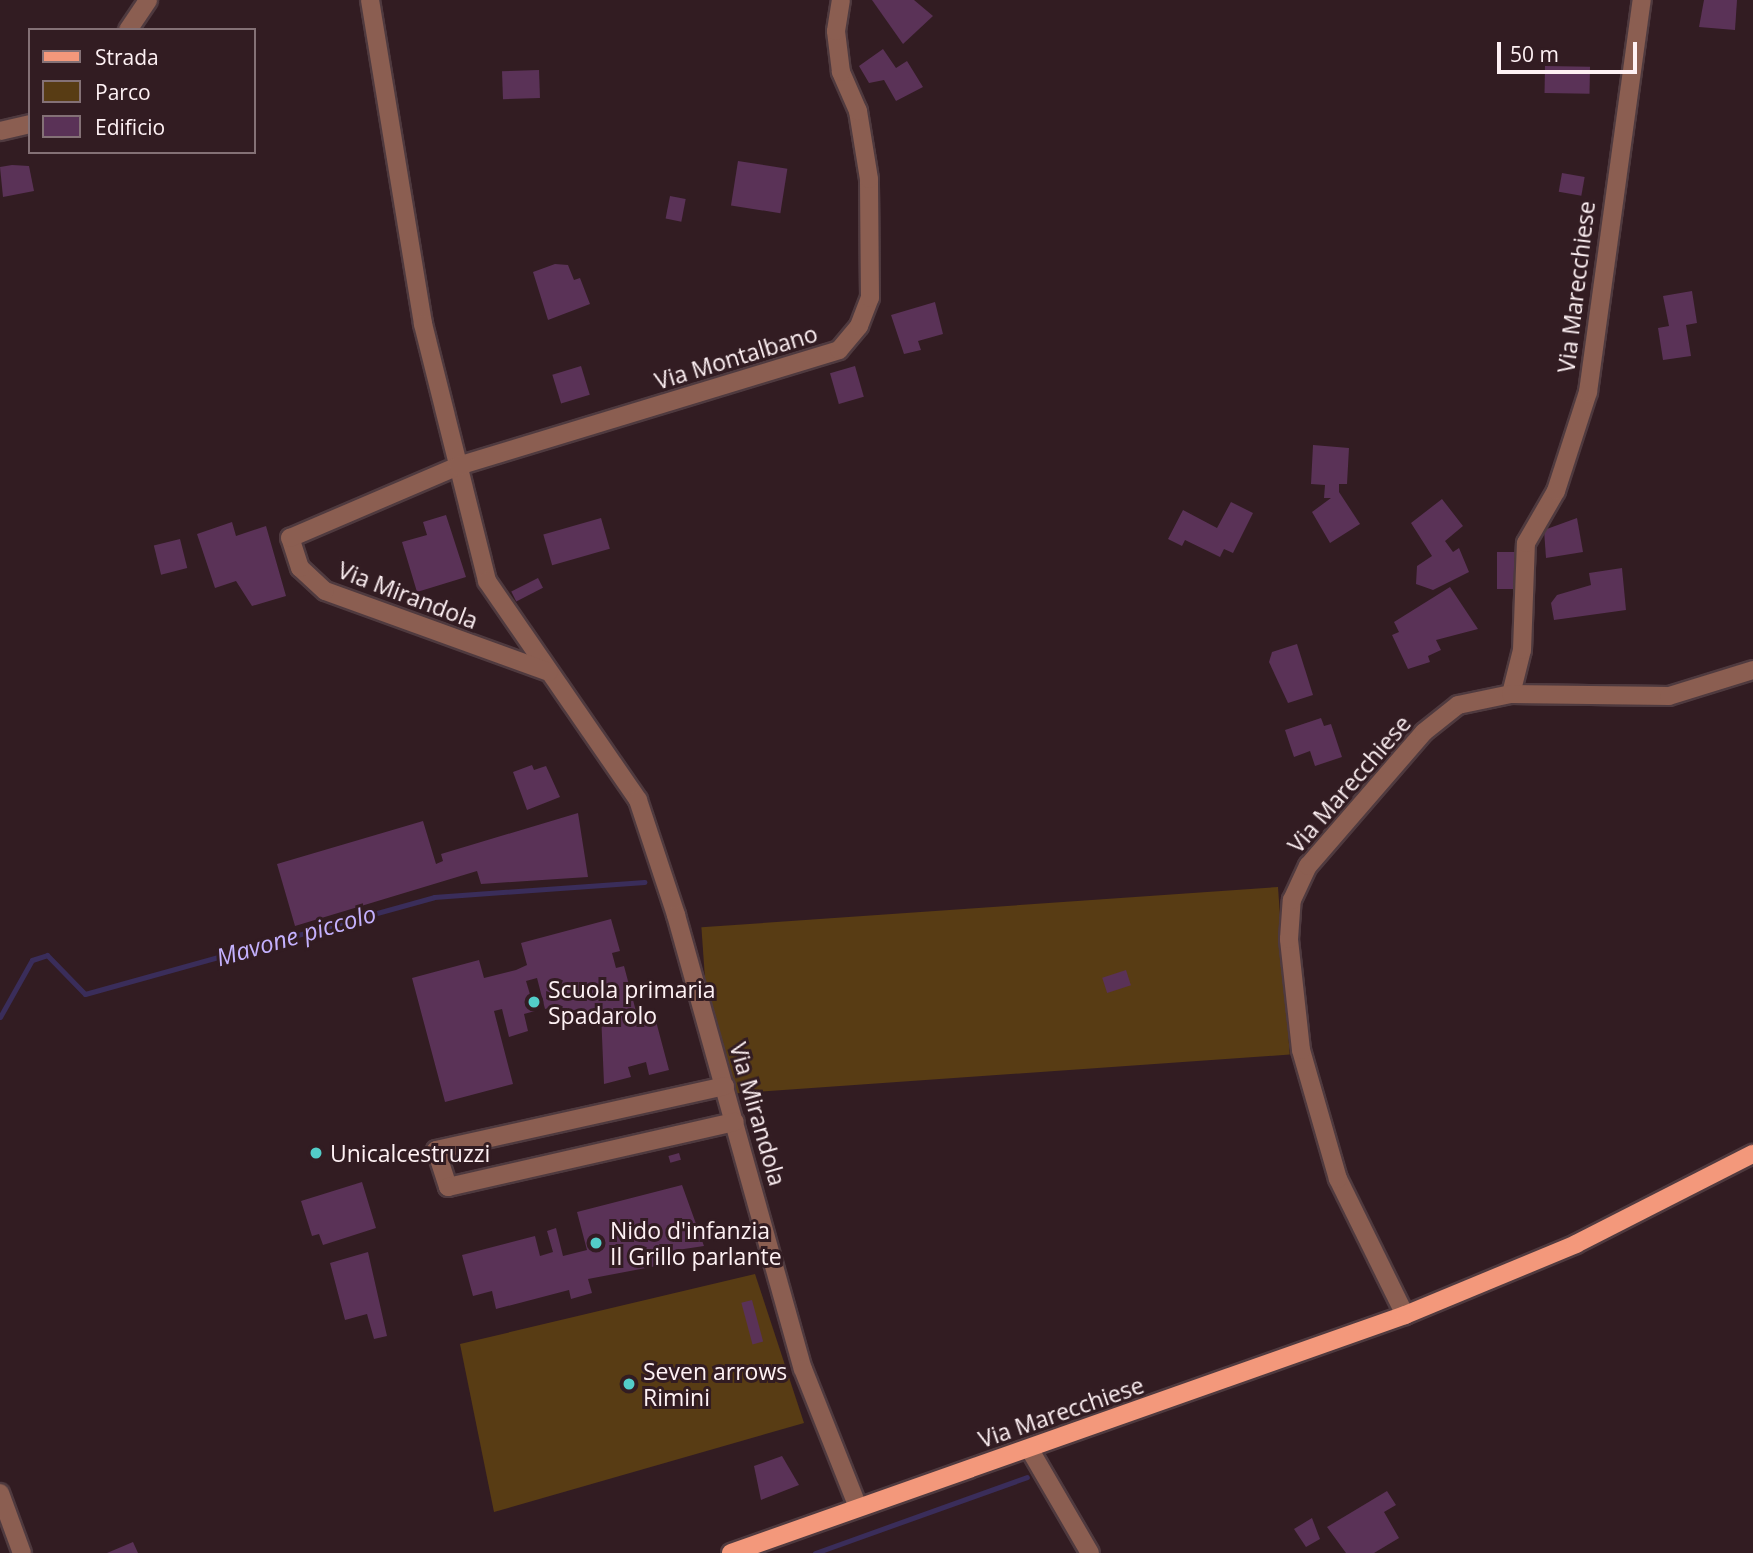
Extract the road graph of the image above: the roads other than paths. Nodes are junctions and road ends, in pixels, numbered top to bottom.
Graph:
1 (148, 0) edge
2 (370, 0) edge
3 (842, 0) edge
4 (1642, 0) edge
5 (129, 28) edge
6 (28, 124) edge
7 (0, 131) edge
8 (458, 466) junction
9 (1753, 670) edge
10 (549, 672) junction
11 (1511, 694) junction
12 (724, 1086) junction
13 (735, 1122) junction
14 (1753, 1154) edge
15 (1405, 1315) junction
16 (1030, 1450) junction
17 (0, 1493) edge
18 (858, 1507) junction
19 (22, 1553) edge
20 (731, 1553) edge
21 (1090, 1553) edge

1 - 5 street
2 - 8 street, Via Mirandola
3 - 8 street, Via Montalbano
4 - 11 street, Via Marecchiese
6 - 7 street
8 - 10 street, Via Mirandola
8 - 10 street, Via Mirandola
9 - 11 street, Via Marecchiese
10 - 12 street, Via Mirandola
11 - 15 street, Via Marecchiese
12 - 13 street, Via Mirandola
12 - 13 street
13 - 18 street, Via Mirandola
14 - 15 main road, Via Marecchiese
15 - 16 main road, Via Marecchiese
16 - 18 main road, Via Marecchiese
16 - 21 street
17 - 19 street
18 - 20 main road, Via Marecchiese

